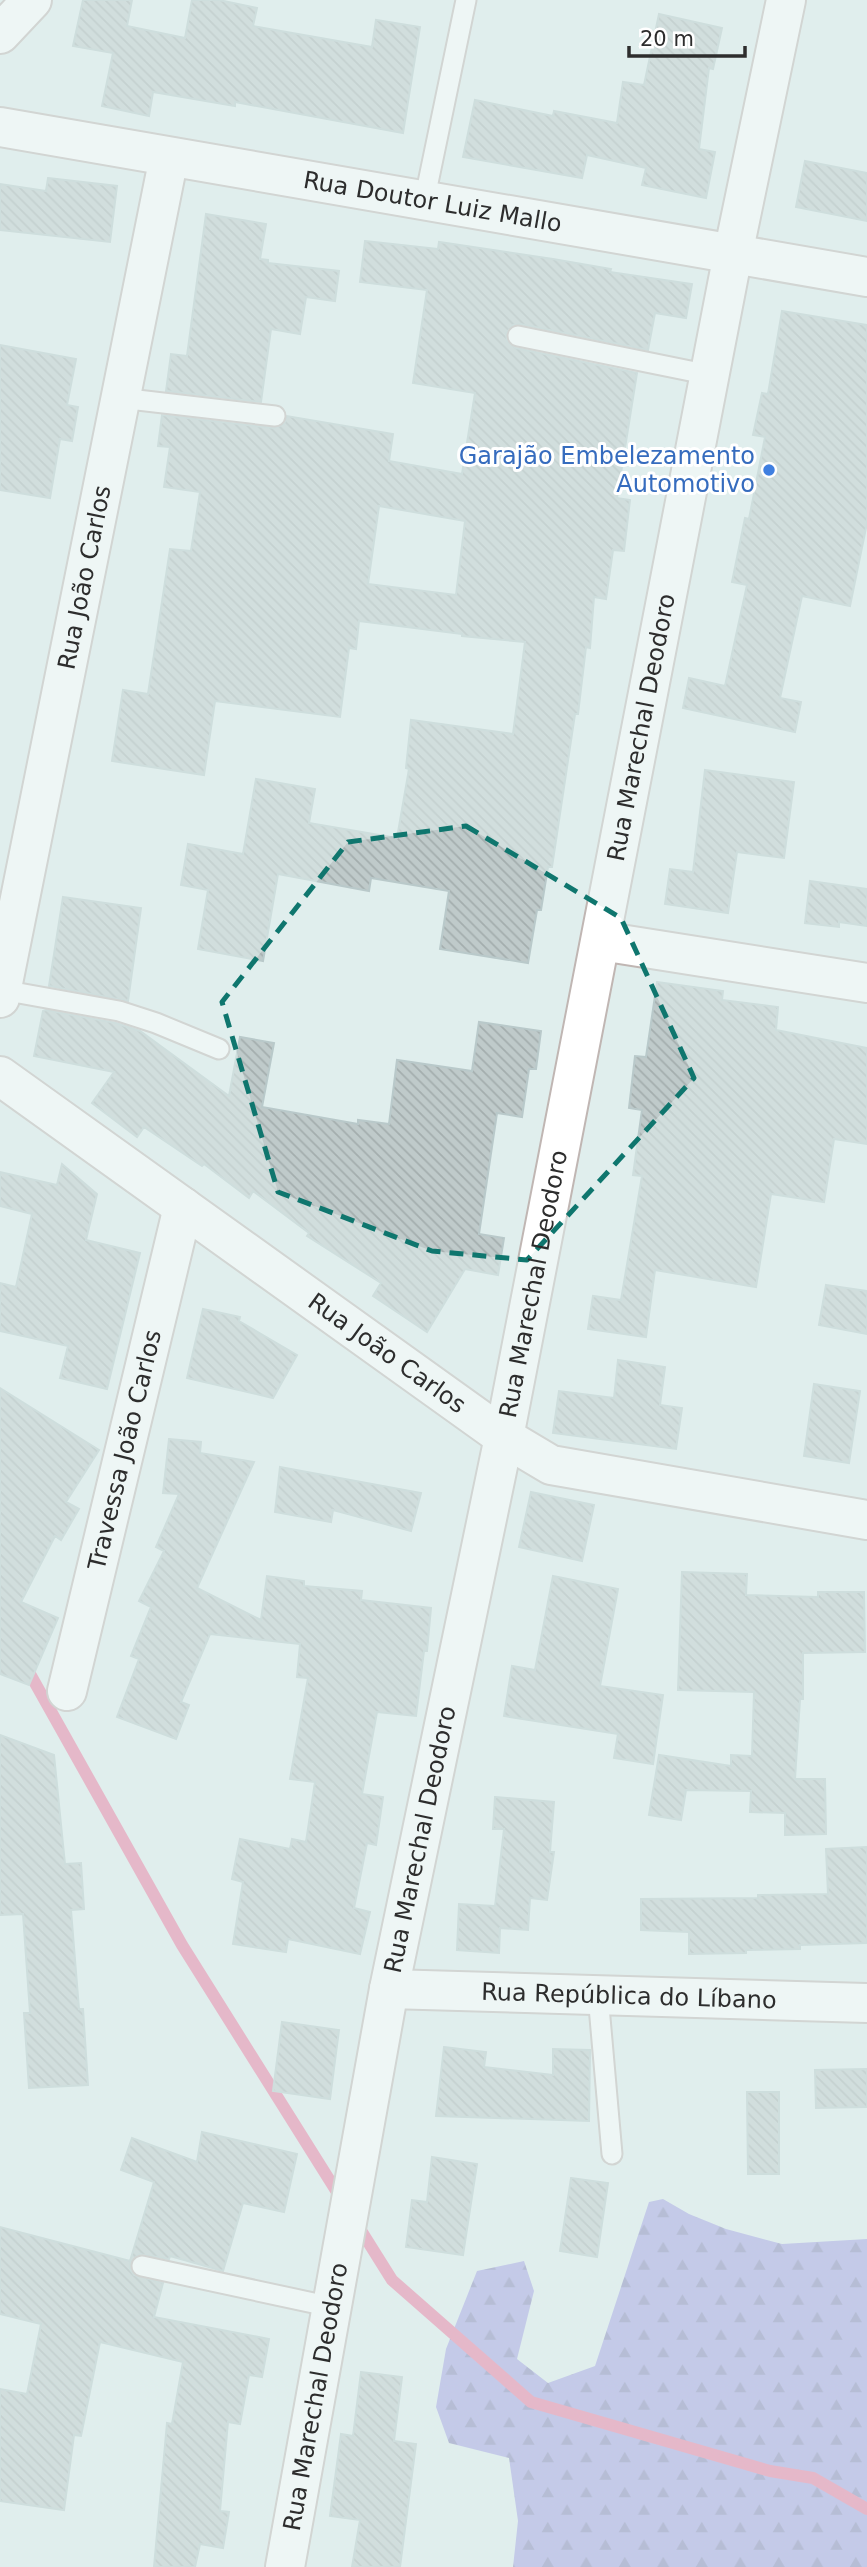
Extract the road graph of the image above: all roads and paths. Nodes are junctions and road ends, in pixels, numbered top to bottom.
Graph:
1 (32, 0) edge
2 (466, 0) edge
3 (786, 0) edge
4 (0, 34) edge
5 (0, 127) edge
6 (169, 157) junction
7 (424, 202) junction
8 (733, 254) junction
9 (867, 277) edge
10 (518, 336) dead end
11 (710, 374) junction
12 (120, 398) junction
13 (275, 416) dead end
14 (601, 941) junction
15 (867, 983) edge
16 (1, 994) edge
17 (219, 1049) dead end
18 (0, 1076) edge
19 (183, 1207) junction
20 (504, 1437) junction
21 (867, 1520) edge
22 (67, 1691) dead end
23 (389, 1989) junction
24 (598, 1995) junction
25 (867, 2003) edge
26 (612, 2154) dead end
27 (142, 2266) dead end
28 (332, 2307) junction
29 (285, 2567) edge

1 - 4 street
2 - 7 lane
3 - 8 street, Rua Marechal Deodoro
5 - 6 street, Rua Doutor Luiz Mallo
6 - 7 street, Rua Doutor Luiz Mallo
6 - 12 street, Rua João Carlos
7 - 8 street, Rua Doutor Luiz Mallo
8 - 9 street, Rua Doutor Luiz Mallo
8 - 11 street, Rua Marechal Deodoro
10 - 11 lane
11 - 14 street, Rua Marechal Deodoro
12 - 13 lane
12 - 16 street, Rua João Carlos
14 - 15 street
14 - 20 street, Rua Marechal Deodoro
16 - 17 lane
18 - 19 street, Rua João Carlos
19 - 20 street, Rua João Carlos
19 - 22 street, Travessa João Carlos
20 - 21 street, Rua João Carlos
20 - 23 street, Rua Marechal Deodoro
23 - 24 street, Rua República do Líbano
23 - 28 street, Rua Marechal Deodoro
24 - 25 street, Rua República do Líbano
24 - 26 lane
27 - 28 lane
28 - 29 street, Rua Marechal Deodoro

